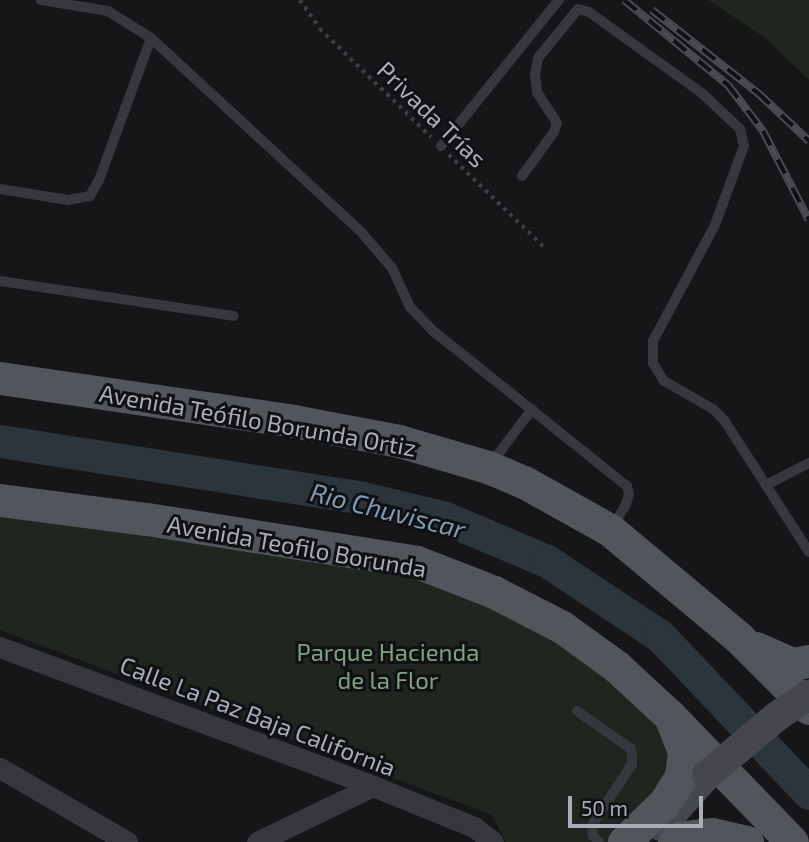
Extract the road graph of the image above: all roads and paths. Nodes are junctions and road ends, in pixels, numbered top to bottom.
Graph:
1 (41, 0) edge
2 (300, 0) edge
3 (559, 0) edge
4 (151, 38) junction
5 (441, 146) junction
6 (522, 176) dead end
7 (0, 189) edge
8 (545, 248) dead end
9 (0, 281) edge
10 (233, 316) dead end
11 (0, 378) edge
12 (532, 409) junction
13 (809, 463) edge
14 (488, 467) junction
15 (766, 485) junction
16 (0, 500) edge
17 (610, 530) junction
18 (809, 552) edge
19 (739, 638) junction
20 (0, 647) edge
21 (809, 661) edge
22 (809, 695) edge
23 (809, 708) edge
24 (577, 711) dead end
25 (670, 716) junction
26 (0, 768) edge
27 (373, 786) junction
28 (127, 842) edge
29 (257, 842) edge
30 (493, 842) edge
31 (600, 842) edge
32 (624, 842) edge
33 (648, 842) edge
34 (674, 842) edge
35 (747, 842) edge
36 (792, 842) edge

1 - 4 lane
2 - 5 path, Privada Trías
3 - 5 lane
4 - 7 lane
4 - 12 lane
5 - 8 path, Privada Trías
6 - 15 lane
9 - 10 lane
11 - 14 main road, Avenida Teófilo Borunda Ortiz
12 - 14 lane
12 - 17 lane
13 - 15 lane
14 - 17 main road, Avenida Teófilo Borunda Ortiz
15 - 18 lane
16 - 25 main road, Avenida Teofilo Borunda
17 - 19 main road, Avenida Teófilo Borunda Ortiz
19 - 21 main road
19 - 23 main road, Avenida Teófilo Borunda Ortiz
20 - 27 street, Calle La Paz Baja California
22 - 33 main road, bridge
24 - 31 lane
25 - 32 main road
25 - 36 main road, Avenida Teofilo Borunda
26 - 28 street
27 - 29 street
27 - 30 street, Calle La Paz Baja California
34 - 35 main road

